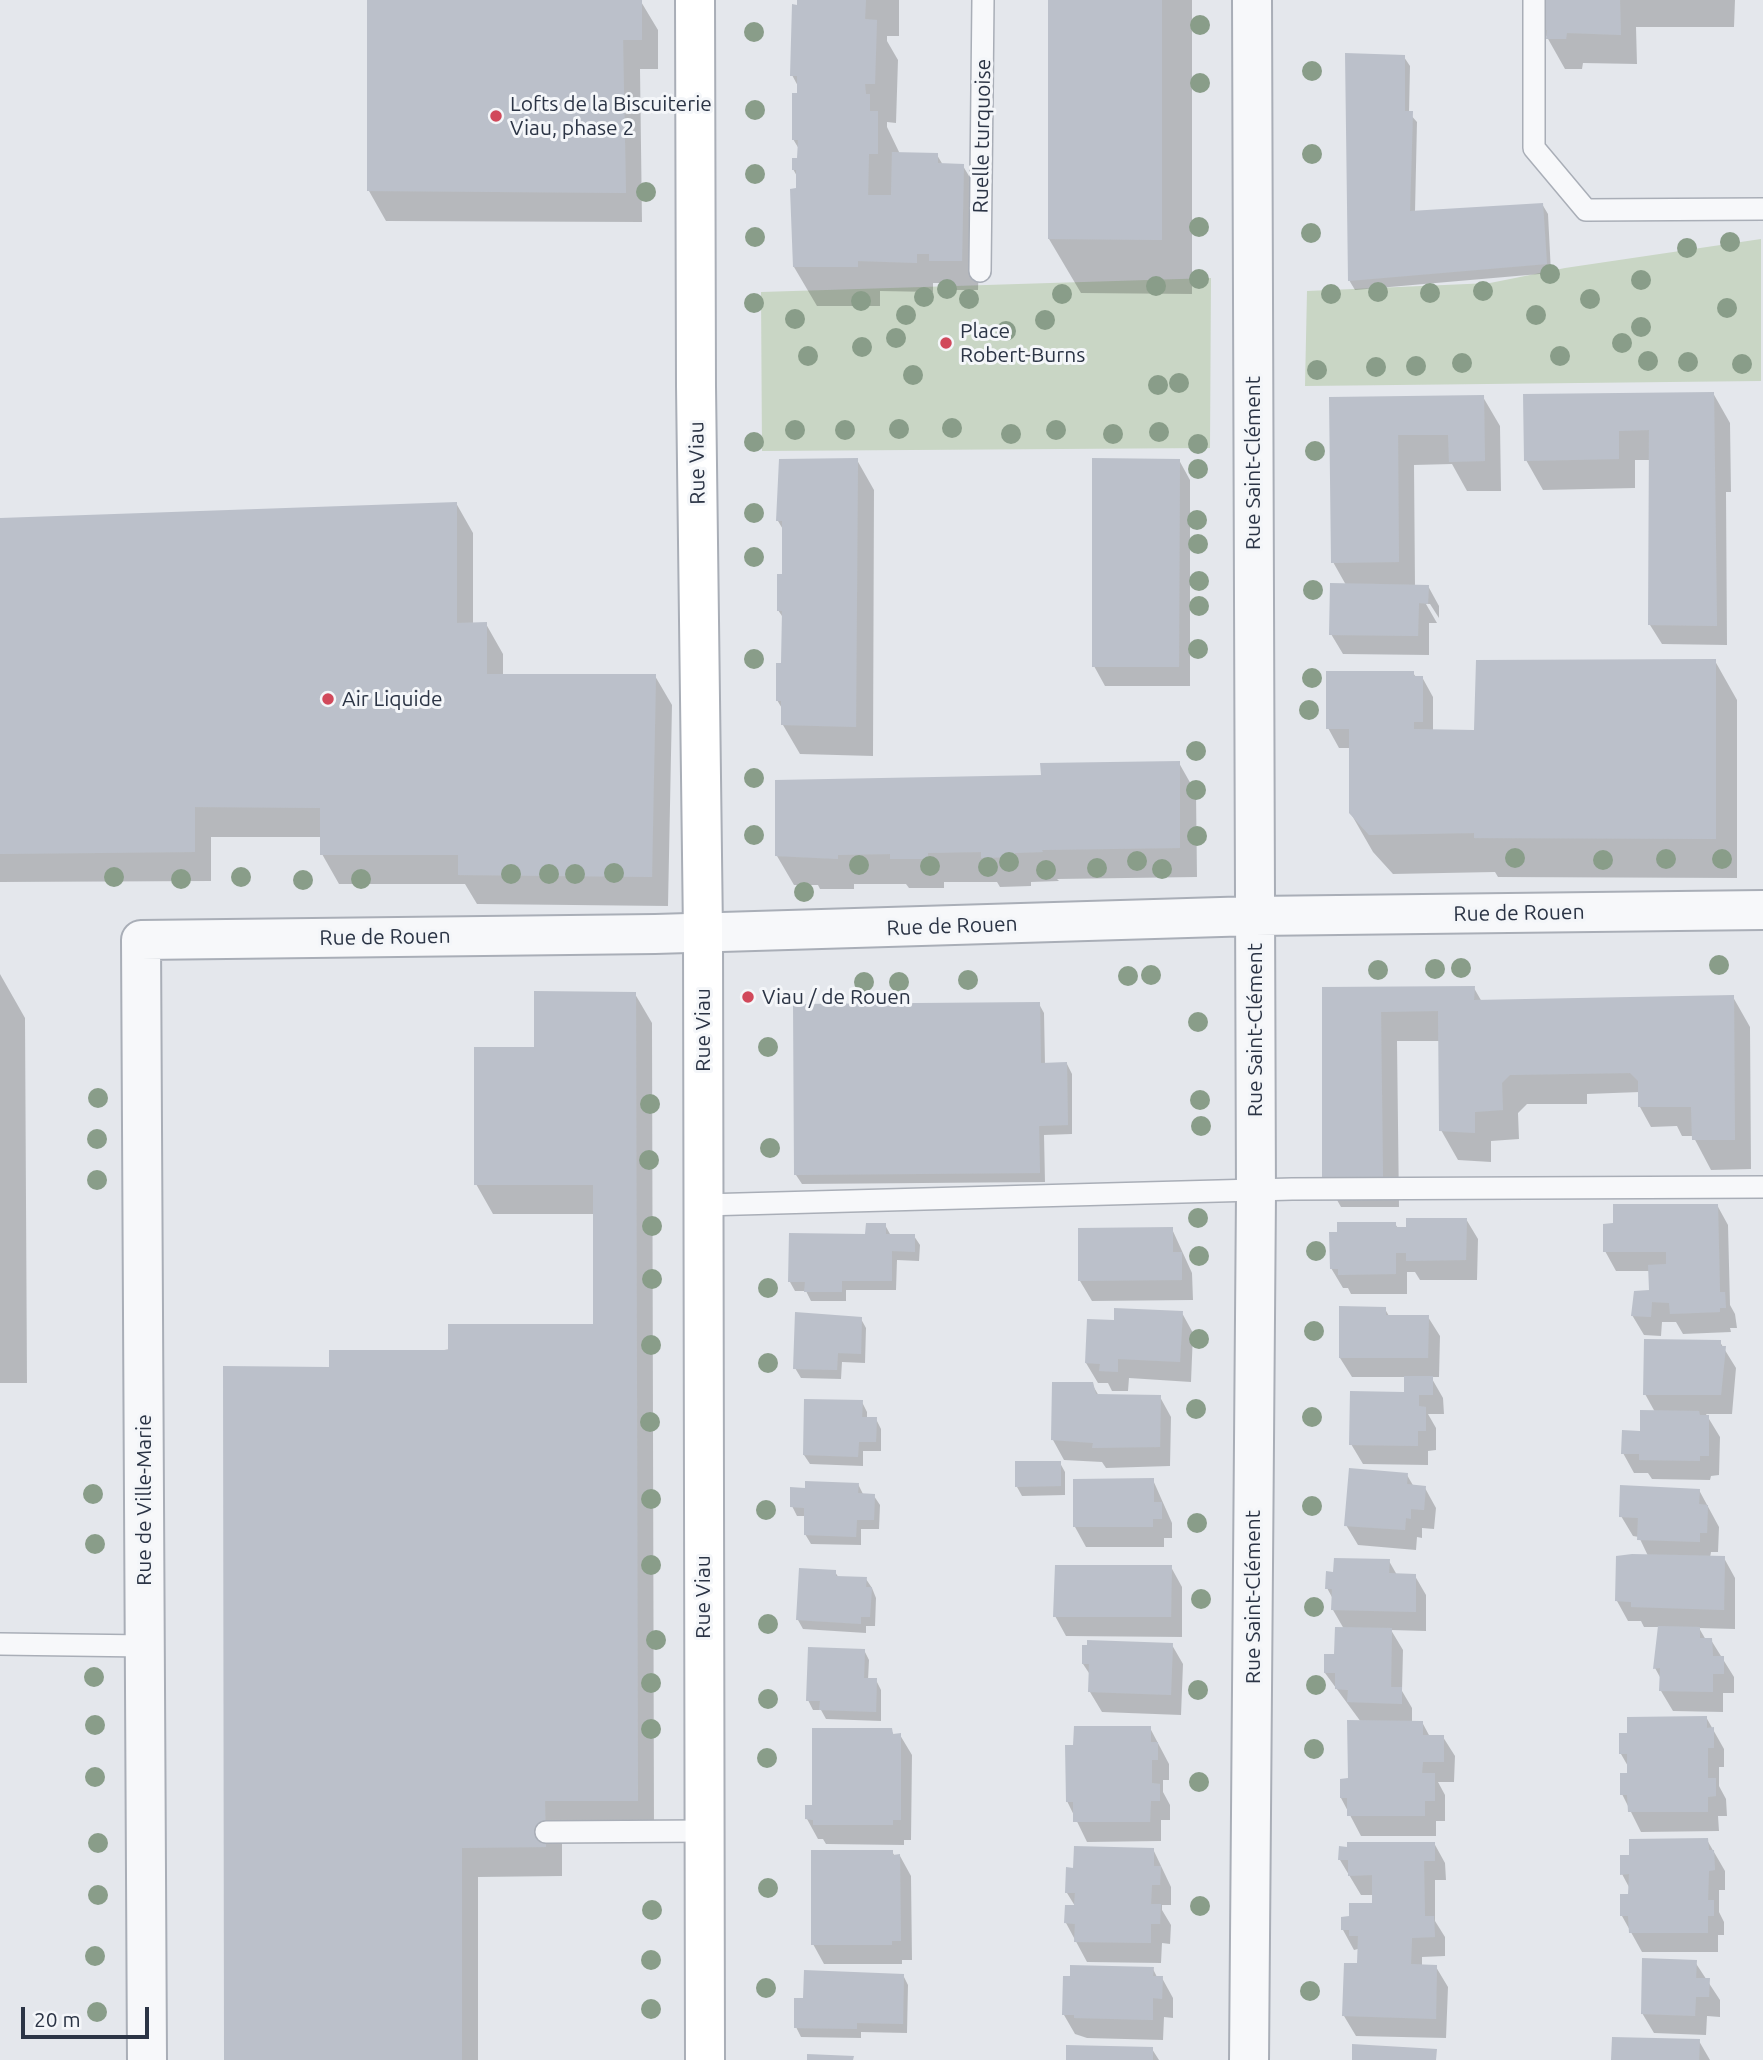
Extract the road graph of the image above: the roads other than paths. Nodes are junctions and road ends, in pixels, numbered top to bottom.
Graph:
1 (695, 0) edge
2 (983, 0) edge
3 (1252, 0) edge
4 (1534, 0) edge
5 (1763, 209) edge
6 (980, 271) dead end
7 (1763, 910) edge
8 (1254, 916) junction
9 (703, 933) junction
10 (141, 940) joint
11 (1763, 1187) edge
12 (1256, 1190) junction
13 (703, 1205) junction
14 (0, 1644) edge
15 (145, 1646) junction
16 (705, 1831) junction
17 (546, 1832) dead end
18 (147, 2060) edge
19 (705, 2060) edge
20 (1249, 2060) edge

1 - 9 main road, Rue Viau
2 - 6 lane, Ruelle turquoise
3 - 8 street, Rue Saint-Clément
4 - 5 lane
7 - 8 street, Rue de Rouen
8 - 9 street, Rue de Rouen
8 - 12 street, Rue Saint-Clément
9 - 10 street, Rue de Rouen
9 - 13 main road, Rue Viau
10 - 15 street, Rue de Ville-Marie
11 - 12 lane
12 - 13 lane
12 - 20 street, Rue Saint-Clément
13 - 16 main road, Rue Viau
14 - 15 lane
15 - 18 street, Rue de Ville-Marie
16 - 17 lane
16 - 19 main road, Rue Viau

